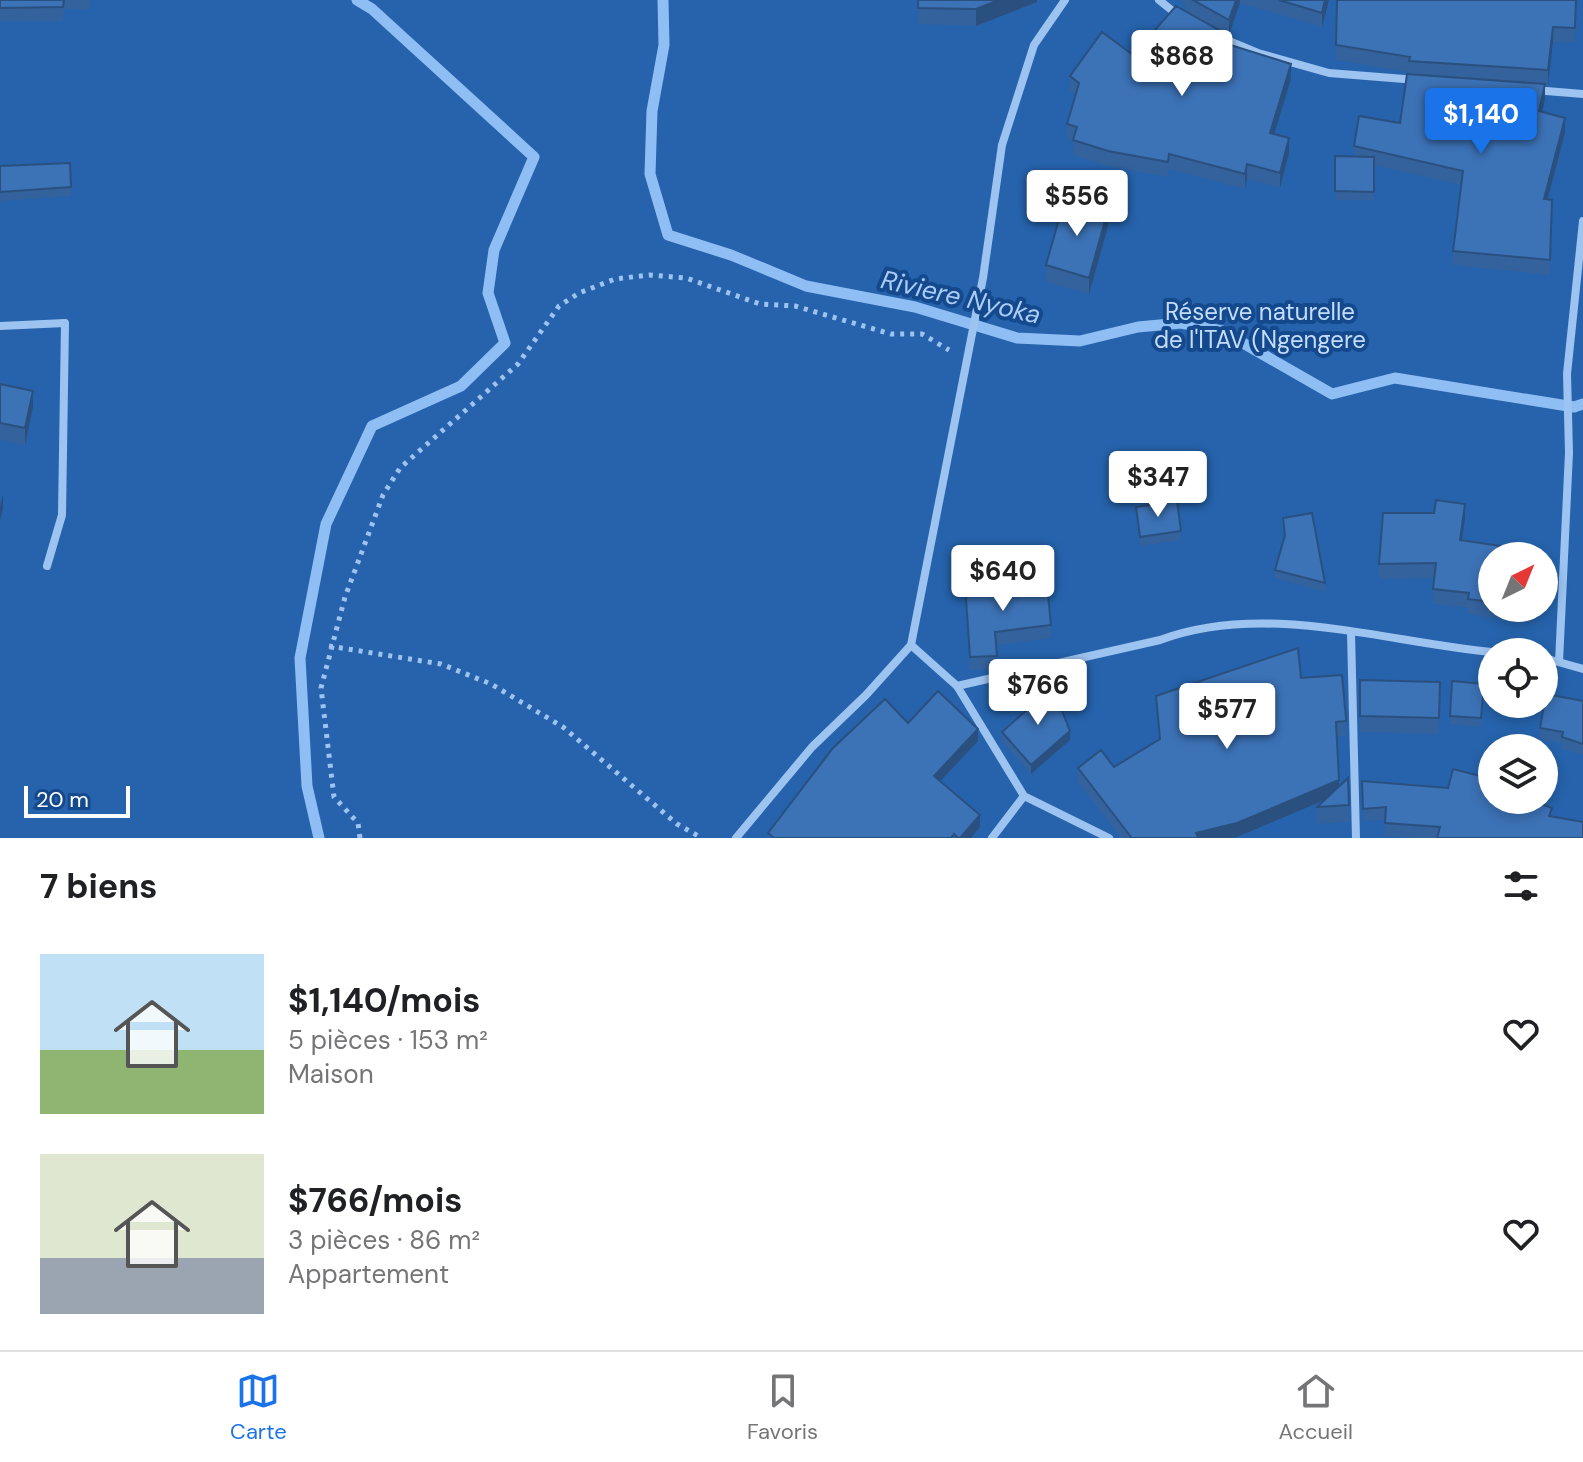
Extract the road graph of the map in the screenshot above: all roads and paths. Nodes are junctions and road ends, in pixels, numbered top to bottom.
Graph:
1 (1065, 0) edge
2 (1159, 0) edge
3 (1185, 20) edge
4 (1207, 32) edge
5 (1424, 81) edge
6 (1519, 89) edge
7 (1583, 94) edge
8 (1583, 221) edge
9 (0, 326) edge
10 (967, 364) junction
11 (47, 566) dead end
12 (1351, 633) junction
13 (911, 645) junction
14 (329, 646) junction
15 (1478, 650) edge
16 (1559, 662) joint
17 (1583, 669) edge
18 (957, 686) junction
19 (1024, 796) junction
20 (360, 838) edge
21 (702, 838) edge
22 (736, 838) edge
23 (992, 838) edge
24 (1109, 838) edge
25 (1356, 838) edge

1 - 10 street
2 - 3 street
4 - 5 street
6 - 7 street
8 - 16 street
9 - 11 street
10 - 13 street
10 - 14 path
12 - 15 street
12 - 18 street
12 - 25 street
13 - 18 street
13 - 22 street
14 - 20 path
14 - 21 path
16 - 17 street
18 - 19 street
19 - 23 street
19 - 24 street

